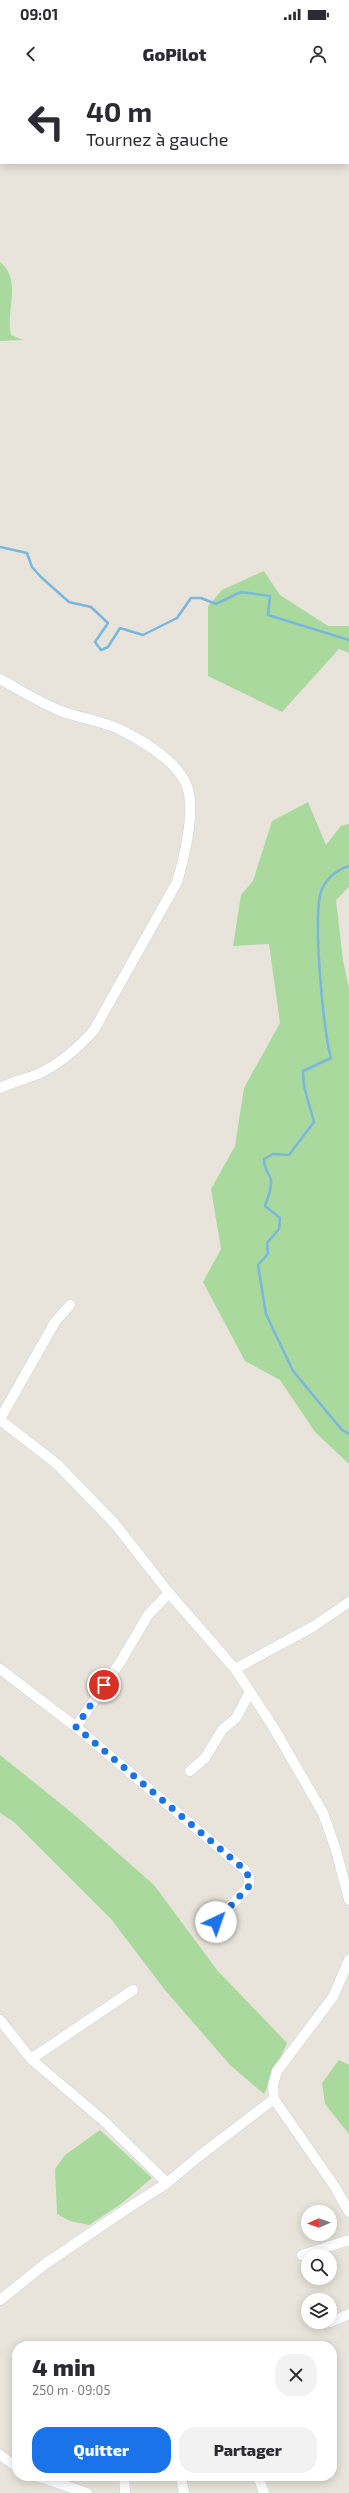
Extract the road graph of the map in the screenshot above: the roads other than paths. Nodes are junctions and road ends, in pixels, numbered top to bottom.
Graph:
1 (0, 679) edge
2 (0, 1088) edge
3 (70, 1305) dead end
4 (0, 1420) edge
5 (169, 1593) junction
6 (349, 1602) edge
7 (0, 1669) edge
8 (235, 1669) junction
9 (250, 1692) junction
10 (76, 1727) junction
11 (190, 1771) dead end
12 (349, 1900) edge
13 (216, 1922) dead end
14 (349, 1960) edge
15 (133, 1990) dead end
16 (0, 2020) edge
17 (31, 2059) junction
18 (274, 2098) junction
19 (168, 2184) junction
20 (349, 2212) edge
21 (349, 2240) edge
22 (321, 2249) edge
23 (0, 2300) edge
24 (349, 2314) edge
25 (337, 2319) edge
26 (0, 2454) edge
27 (12, 2463) edge
28 (52, 2481) edge
29 (124, 2481) edge
30 (182, 2481) edge
31 (260, 2481) edge
32 (87, 2493) edge
33 (125, 2493) edge
34 (184, 2493) edge
35 (264, 2493) edge

1 - 2 street
3 - 4 street
4 - 5 street
5 - 8 street
5 - 10 street
6 - 8 street
7 - 10 street
8 - 9 street
9 - 11 street
9 - 12 street
10 - 13 street
14 - 18 street
15 - 17 street
16 - 17 street
17 - 19 street
18 - 19 street
18 - 20 street
19 - 23 street
21 - 22 street
24 - 25 street
26 - 27 street
28 - 32 street
29 - 33 street
30 - 34 street
31 - 35 street

